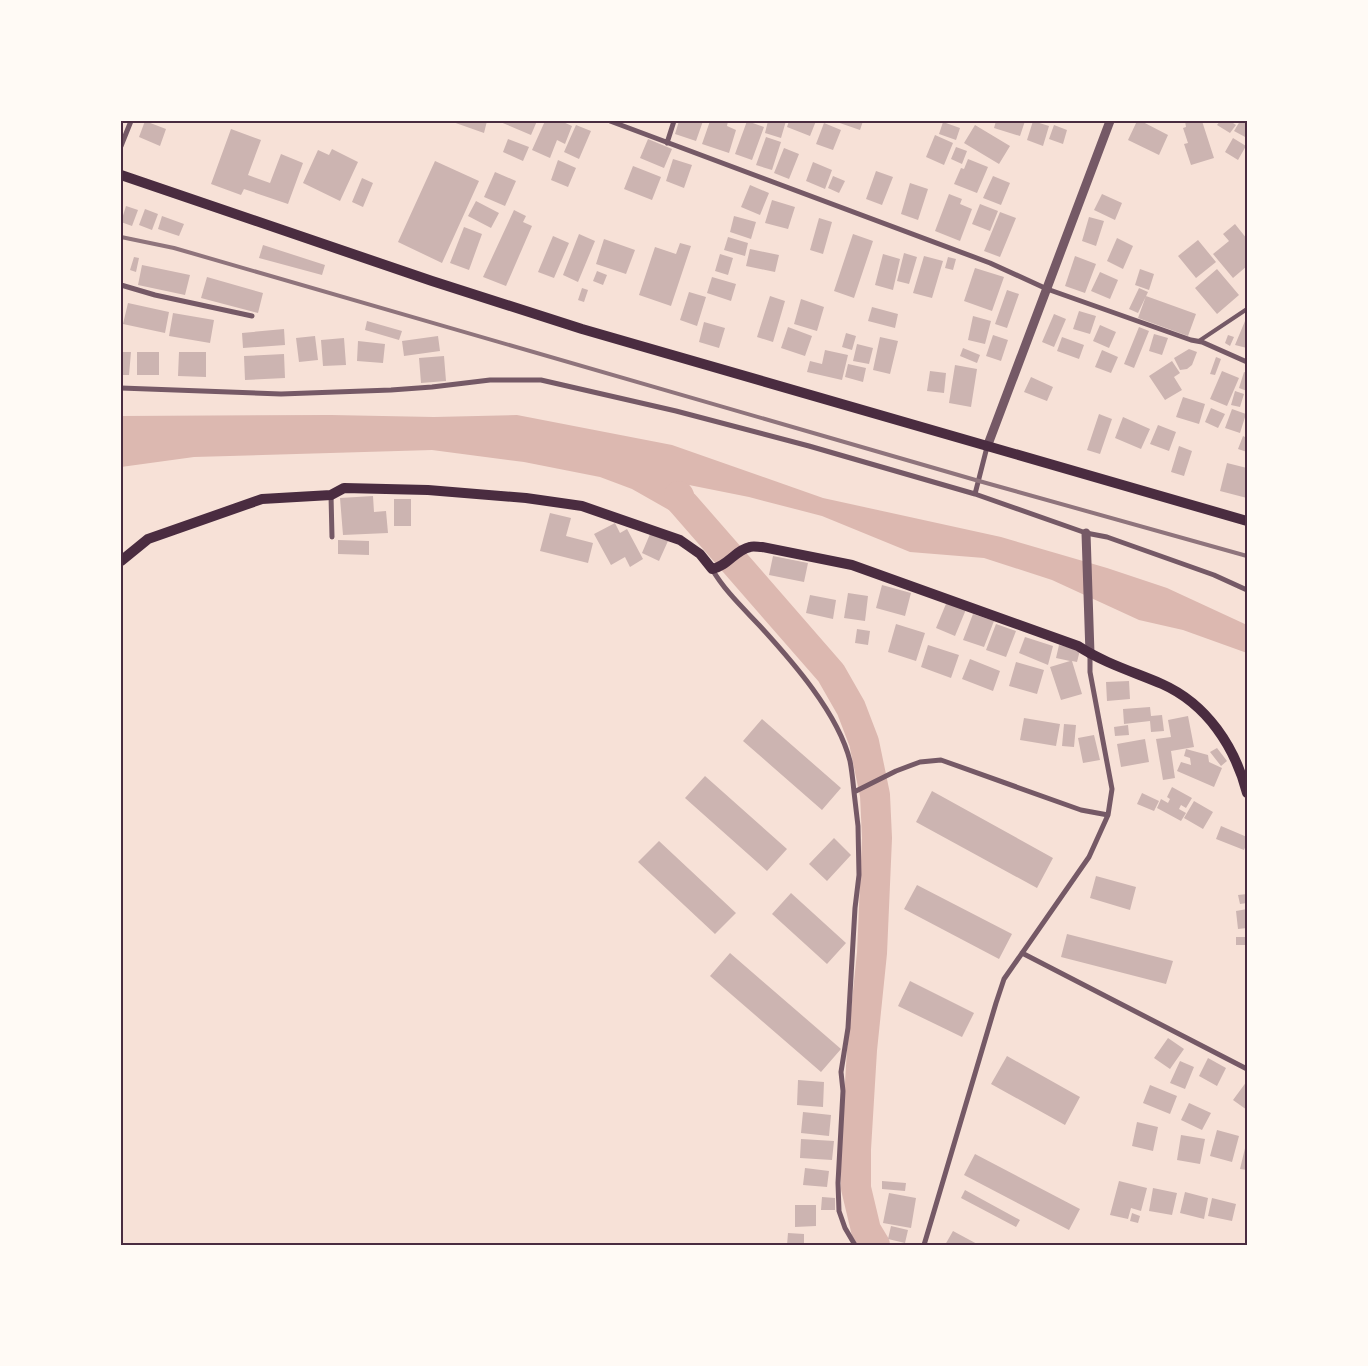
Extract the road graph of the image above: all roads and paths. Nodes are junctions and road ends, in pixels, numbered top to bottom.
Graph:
1 (131, 121) edge
2 (610, 121) edge
3 (674, 121) edge
4 (1110, 121) edge
5 (667, 143) junction
6 (121, 146) edge
7 (121, 175) edge
8 (121, 285) edge
9 (1047, 289) junction
10 (1247, 309) edge
11 (252, 316) dead end
12 (1200, 341) junction
13 (1247, 362) edge
14 (121, 388) edge
15 (987, 447) junction
16 (331, 494) junction
17 (975, 494) junction
18 (1247, 521) edge
19 (1086, 534) junction
20 (332, 537) dead end
21 (121, 561) edge
22 (716, 568) junction
23 (1247, 590) edge
24 (1090, 648) junction
25 (854, 792) junction
26 (1247, 793) edge
27 (1108, 816) junction
28 (1022, 953) junction
29 (1247, 1069) edge
30 (855, 1245) edge
31 (924, 1245) edge

1 - 6 street
2 - 5 street
3 - 5 street
4 - 9 street
5 - 9 street
7 - 15 main road
8 - 11 street
9 - 12 street
9 - 15 street
10 - 12 lane
12 - 13 street
14 - 17 street
15 - 17 street
15 - 18 main road
16 - 20 street
16 - 21 main road
16 - 22 main road
17 - 19 street
19 - 23 street
19 - 24 street
22 - 24 main road
22 - 25 street
24 - 26 main road
24 - 27 street
25 - 27 street
25 - 30 street
27 - 28 street
28 - 29 street
28 - 31 street

